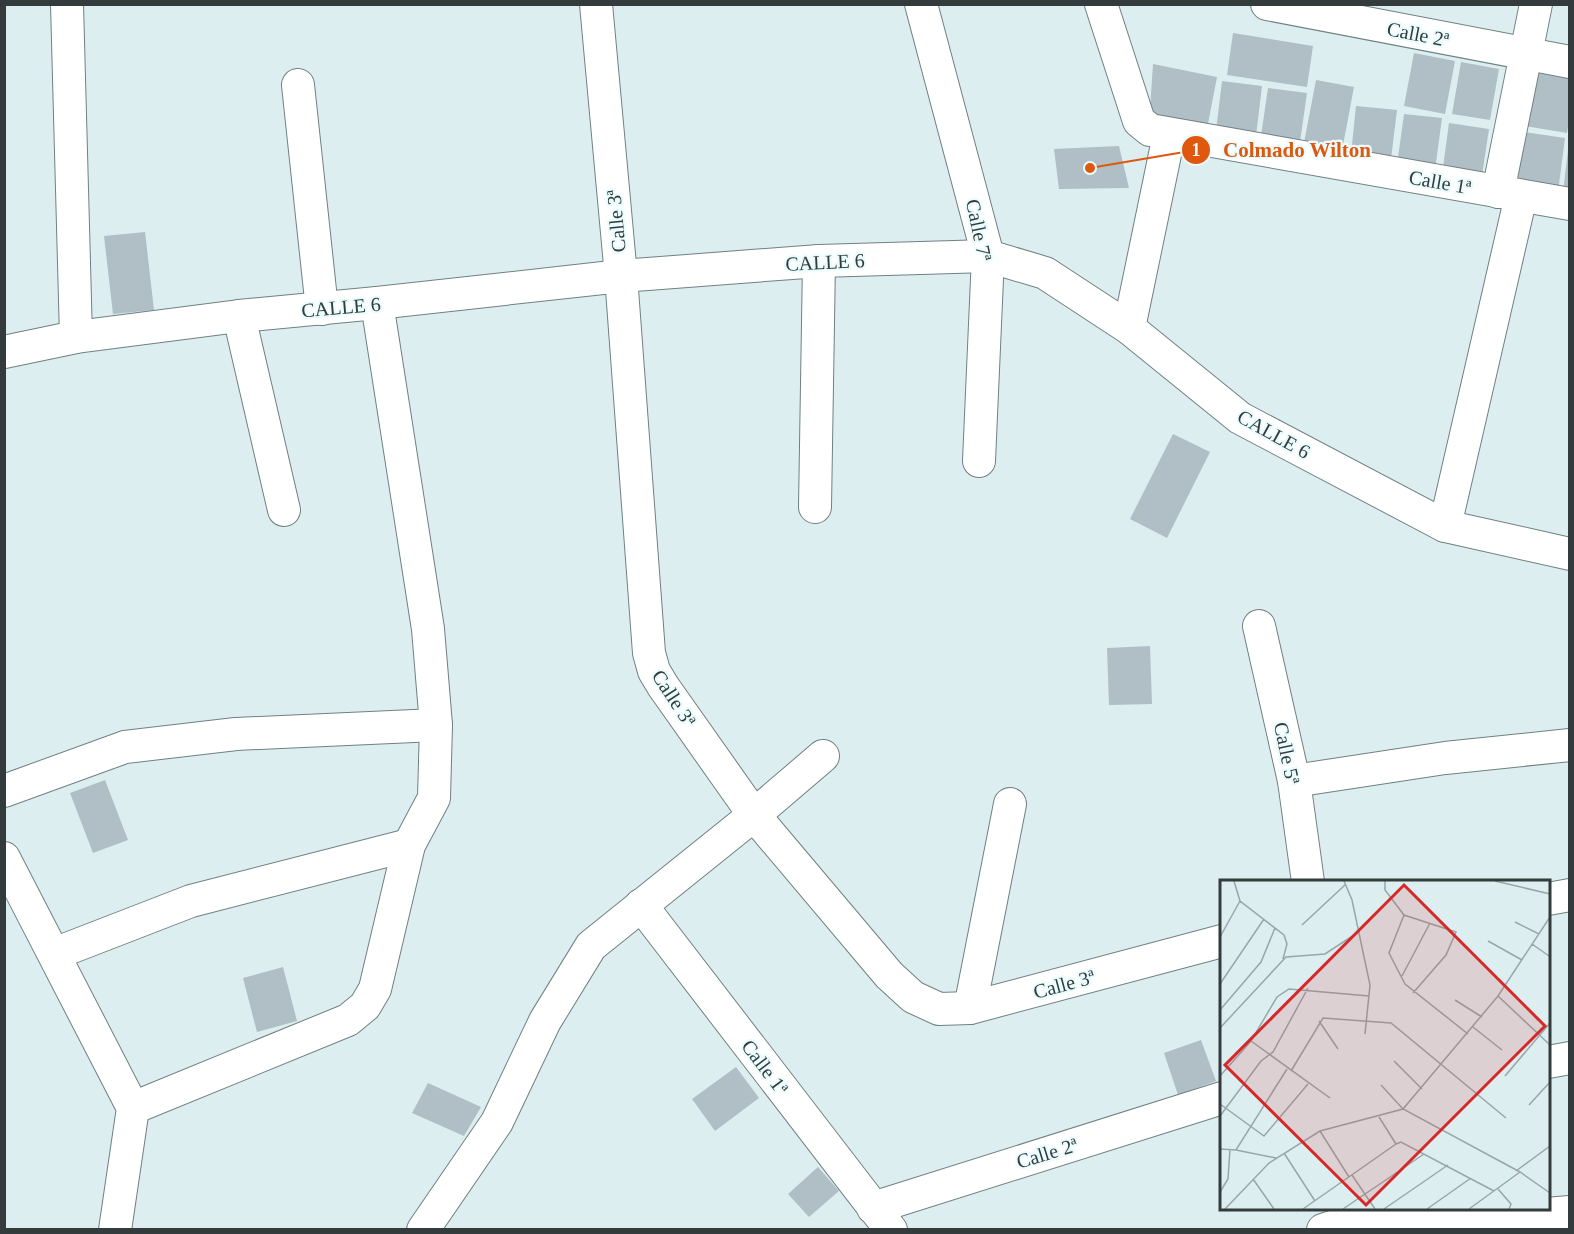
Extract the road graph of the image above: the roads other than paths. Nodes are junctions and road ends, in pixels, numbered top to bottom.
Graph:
1 (67, 4) edge
2 (596, 4) edge
3 (921, 4) edge
4 (1101, 4) edge
5 (1267, 4) edge
6 (1536, 4) edge
7 (1527, 55) junction
8 (1569, 62) edge
9 (298, 85) dead end
10 (1169, 135) junction
11 (1509, 194) junction
12 (1569, 204) edge
13 (988, 256) junction
14 (819, 261) junction
15 (621, 276) junction
16 (377, 303) junction
17 (322, 309) junction
18 (239, 316) junction
19 (1129, 328) junction
20 (76, 338) junction
21 (4, 352) edge
22 (979, 461) dead end
23 (815, 507) dead end
24 (284, 510) dead end
25 (1445, 526) junction
26 (1569, 554) edge
27 (1259, 626) dead end
28 (436, 725) junction
29 (1569, 745) edge
30 (823, 756) dead end
31 (1294, 781) junction
32 (4, 791) edge
33 (1010, 804) dead end
34 (754, 815) junction
35 (410, 845) junction
36 (4, 858) edge
37 (1308, 880) edge
38 (1569, 896) edge
39 (1550, 900) edge
40 (641, 905) junction
41 (1220, 941) edge
42 (54, 954) junction
43 (970, 1008) junction
44 (1569, 1058) edge
45 (1550, 1062) edge
46 (1220, 1098) edge
47 (133, 1108) junction
48 (1569, 1212) edge
49 (1356, 1214) edge
50 (882, 1219) edge
51 (115, 1230) edge
52 (423, 1230) edge
53 (1323, 1230) edge

1 - 20 street
2 - 15 street, Calle 3ª
3 - 13 street, Calle 7ª
4 - 10 street, Calle 1ª
5 - 7 street, Calle 2ª
6 - 7 street
7 - 8 street, Calle 2ª
7 - 11 street
9 - 17 street
10 - 11 street, Calle 1ª
10 - 19 street
11 - 12 street, Calle 1ª
11 - 25 street
13 - 14 street, CALLE 6
13 - 19 street, CALLE 6
13 - 22 street, Calle 7ª
14 - 15 street, CALLE 6
14 - 23 street
15 - 16 street, CALLE 6
15 - 34 street, Calle 3ª
16 - 17 street, CALLE 6
16 - 28 street
17 - 18 street, CALLE 6
18 - 20 street, CALLE 6
18 - 24 street
19 - 25 street, CALLE 6
20 - 21 street, CALLE 6
25 - 26 street, CALLE 6
27 - 31 street, Calle 5ª
28 - 32 street
28 - 35 street
29 - 31 street
30 - 34 street
31 - 37 street, Calle 5ª
33 - 43 street
34 - 40 street
34 - 43 street, Calle 3ª
35 - 42 street
35 - 47 street
36 - 42 street
38 - 39 street
40 - 50 street, Calle 1ª
40 - 52 street
41 - 43 street, Calle 3ª
42 - 47 street
44 - 45 street
46 - 50 street, Calle 2ª
47 - 51 street
48 - 49 street
49 - 53 street

